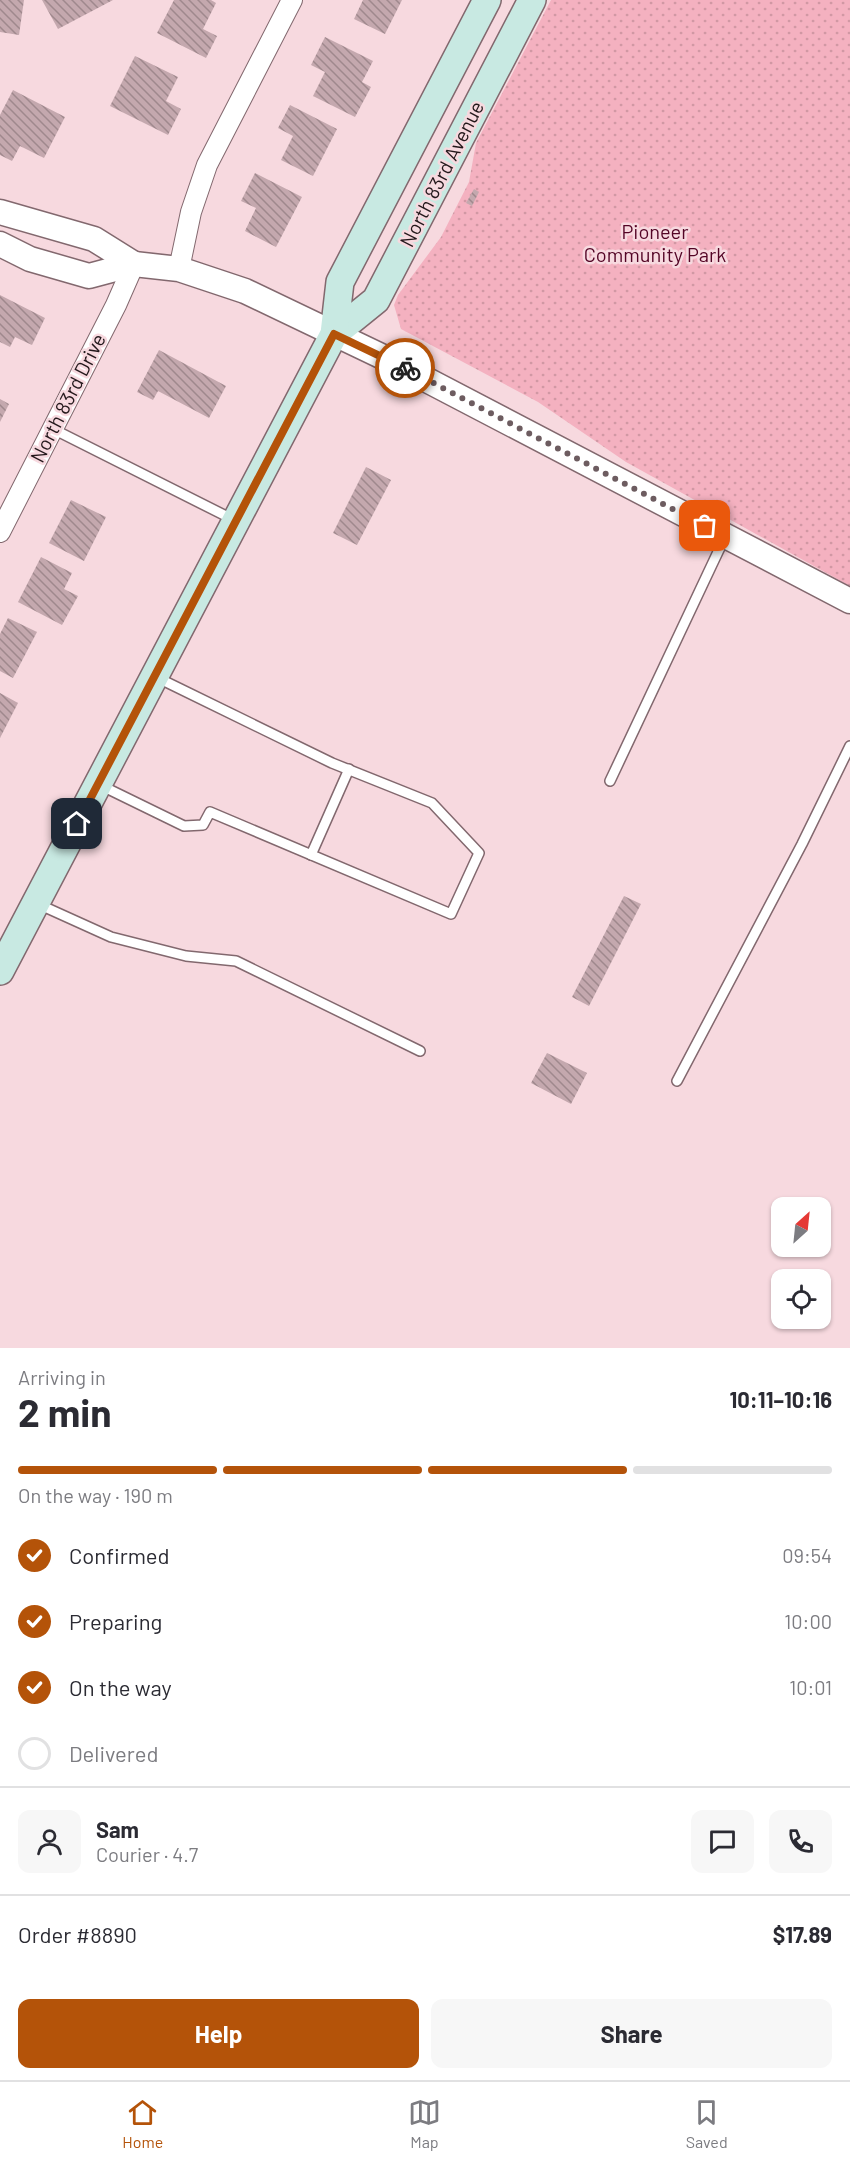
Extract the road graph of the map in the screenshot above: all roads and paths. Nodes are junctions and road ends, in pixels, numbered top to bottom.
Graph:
1 (292, 0) edge
2 (487, 0) edge
3 (532, 0) edge
4 (0, 212) edge
5 (0, 244) edge
6 (134, 264) junction
7 (179, 269) junction
8 (334, 334) junction
9 (53, 429) junction
10 (236, 521) junction
11 (0, 532) edge
12 (725, 537) junction
13 (850, 601) edge
14 (154, 677) junction
15 (850, 746) edge
16 (349, 769) junction
17 (610, 781) dead end
18 (98, 784) junction
19 (311, 855) junction
20 (36, 903) junction
21 (0, 971) edge
22 (420, 1051) dead end
23 (676, 1081) dead end

1 - 7 street
2 - 8 main road, North 83rd Avenue
3 - 8 main road, North 83rd Avenue
4 - 6 street
5 - 6 street
6 - 7 street
6 - 9 street, North 83rd Drive
7 - 8 street
8 - 10 main road, North 83rd Avenue
8 - 12 street
9 - 10 lane
9 - 11 street, North 83rd Drive
10 - 14 main road, North 83rd Avenue
12 - 13 street
12 - 17 lane
14 - 16 lane
14 - 18 main road, North 83rd Avenue
15 - 23 lane
16 - 19 lane
16 - 19 lane
18 - 19 lane
18 - 20 main road, North 83rd Avenue
20 - 21 main road, North 83rd Avenue
20 - 22 lane

